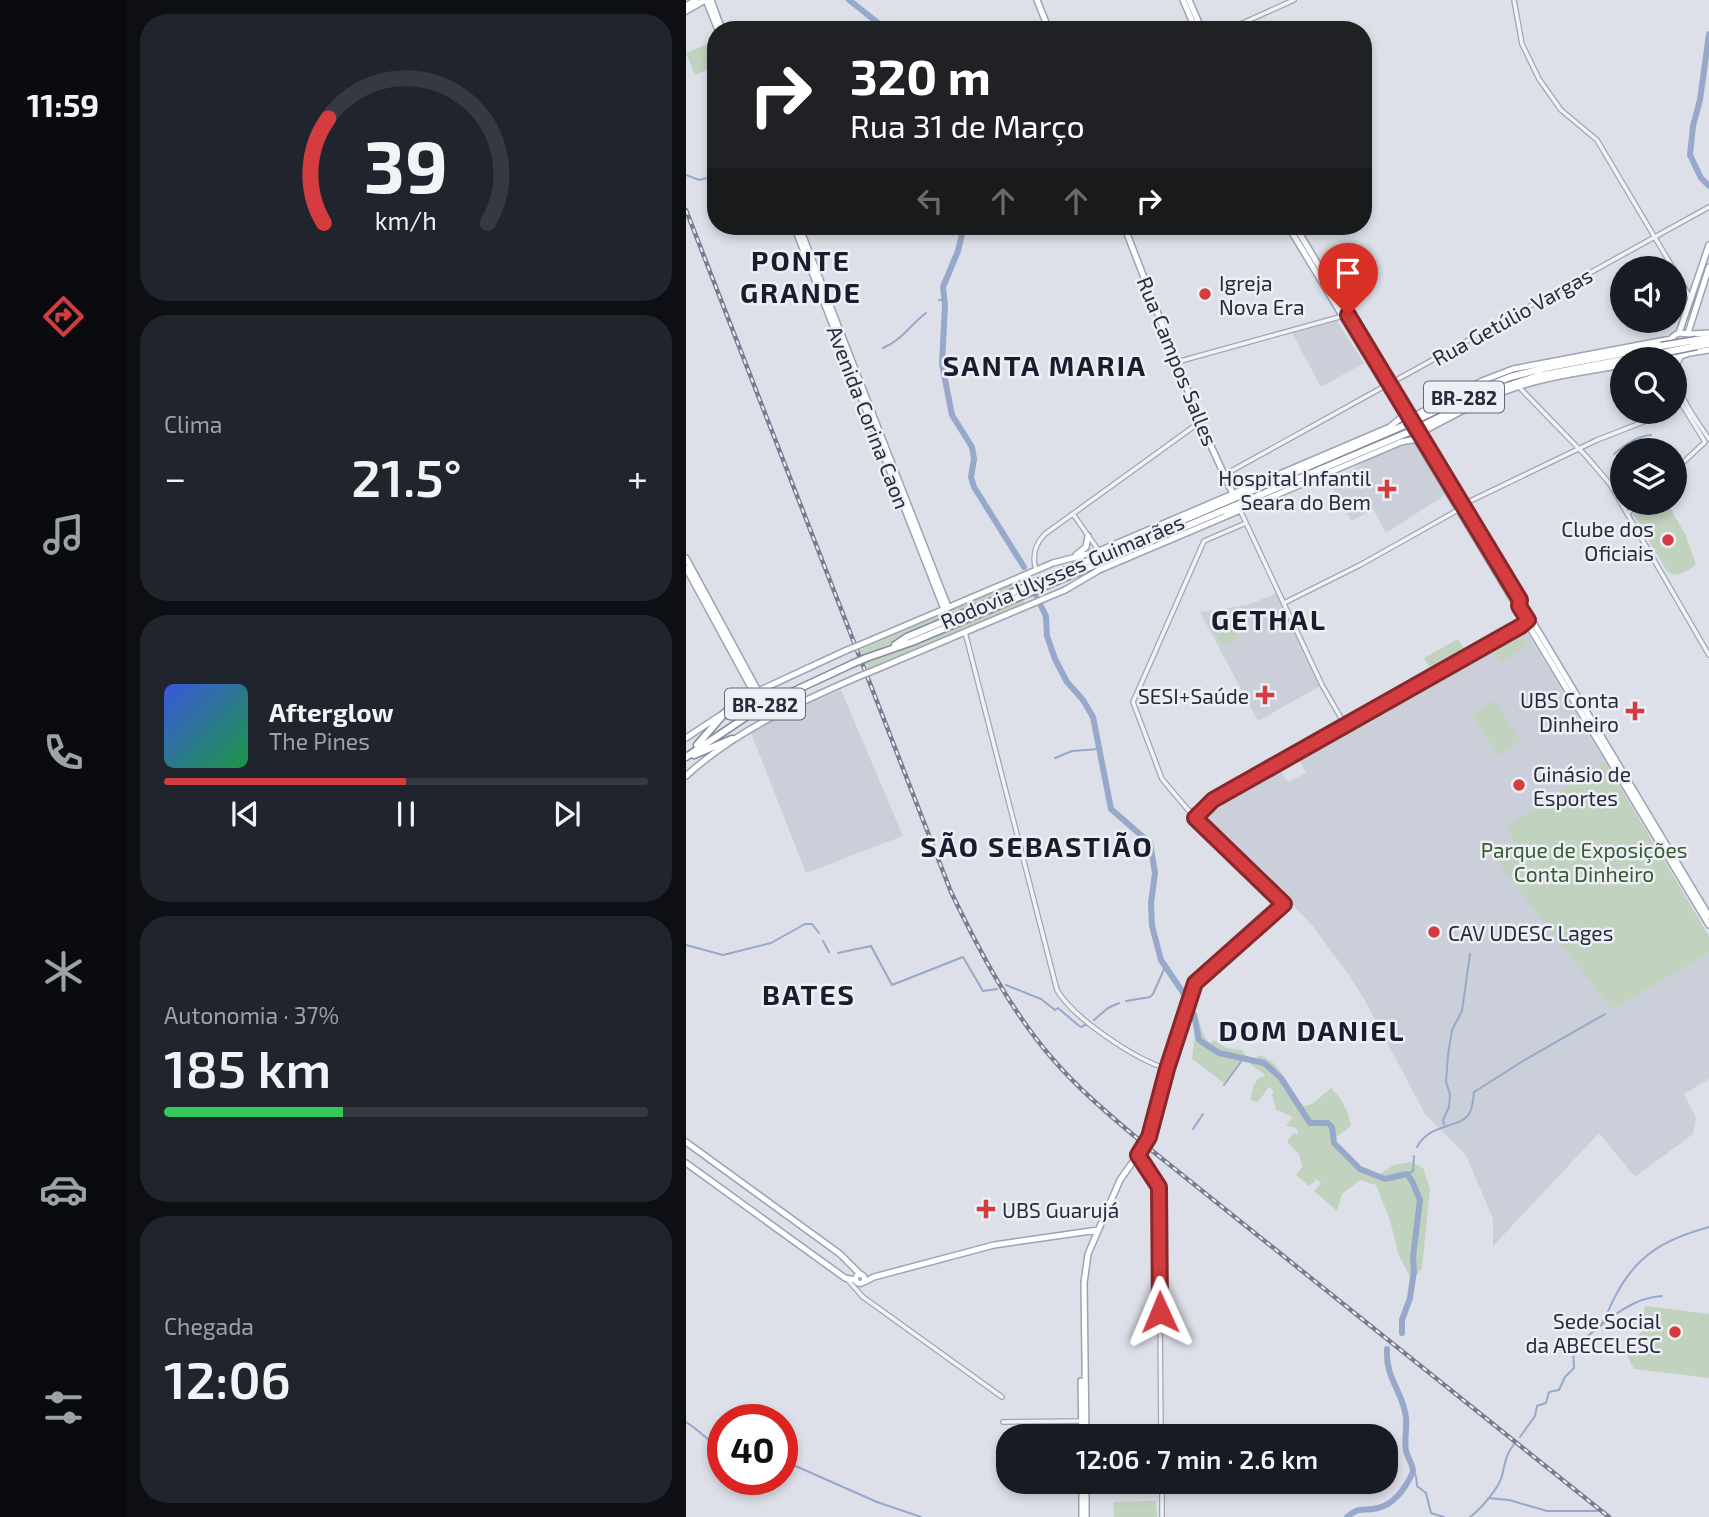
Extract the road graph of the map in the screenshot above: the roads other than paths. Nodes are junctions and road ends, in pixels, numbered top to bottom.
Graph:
1 (696, 0) edge
2 (707, 0) edge
3 (1037, 0) edge
4 (1183, 0) edge
5 (1189, 0) edge
6 (1294, 0) edge
7 (1514, 0) edge
8 (686, 9) edge
9 (716, 21) edge
10 (1045, 21) edge
11 (1192, 21) edge
12 (1198, 21) edge
13 (1247, 21) edge
14 (1709, 207) edge
15 (800, 235) edge
16 (1128, 235) edge
17 (1294, 235) edge
18 (1300, 235) edge
19 (1655, 237) junction
20 (1709, 245) edge
21 (1666, 256) edge
22 (1709, 267) edge
23 (1687, 292) edge
24 (1691, 299) junction
25 (1687, 310) edge
26 (1343, 316) junction
27 (1679, 333) edge
28 (1689, 333) junction
29 (1709, 335) edge
30 (1671, 339) junction
31 (1697, 343) junction
32 (1709, 344) edge
33 (1669, 347) edge
34 (1683, 347) edge
35 (1709, 350) edge
36 (1690, 354) junction
37 (1582, 355) junction
38 (1687, 355) edge
39 (1610, 359) edge
40 (1177, 362) junction
41 (1610, 362) edge
42 (1558, 365) junction
43 (1610, 367) edge
44 (1564, 371) junction
45 (1590, 371) junction
46 (1387, 385) junction
47 (1519, 387) junction
48 (1687, 410) edge
49 (1407, 419) junction
50 (1200, 422) junction
51 (1638, 424) edge
52 (1418, 436) junction
53 (1707, 440) edge
54 (1579, 449) junction
55 (1687, 459) edge
56 (1224, 475) junction
57 (1267, 484) junction
58 (1610, 484) edge
59 (1246, 488) junction
60 (1448, 491) junction
61 (1265, 493) junction
62 (1233, 494) junction
63 (1255, 504) junction
64 (1460, 505) junction
65 (1200, 509) junction
66 (1240, 510) junction
67 (1220, 512) junction
68 (1073, 514) junction
69 (1628, 515) edge
70 (1183, 520) junction
71 (1246, 523) junction
72 (1088, 536) junction
73 (1099, 551) junction
74 (1073, 557) junction
75 (686, 558) edge
76 (686, 568) edge
77 (1036, 570) junction
78 (1021, 577) junction
79 (1051, 580) junction
80 (1050, 597) junction
81 (1520, 600) junction
82 (1284, 603) junction
83 (1033, 604) junction
84 (946, 608) junction
85 (1527, 623) junction
86 (965, 632) junction
87 (1709, 656) edge
88 (756, 692) junction
89 (730, 707) junction
90 (1345, 726) junction
91 (686, 738) edge
92 (732, 739) junction
93 (1604, 745) junction
94 (686, 758) edge
95 (1615, 765) junction
96 (686, 776) edge
97 (1213, 800) junction
98 (1190, 812) junction
99 (1195, 818) junction
100 (1709, 916) edge
101 (1709, 925) edge
102 (1167, 1069) junction
103 (686, 1142) edge
104 (1138, 1155) junction
105 (686, 1163) edge
106 (1096, 1231) junction
107 (858, 1279) junction
108 (1002, 1397) dead end
109 (1084, 1421) joint
110 (1003, 1422) dead end
111 (1161, 1424) edge
112 (1084, 1494) edge
113 (1162, 1494) edge
114 (1084, 1517) edge
115 (1162, 1517) edge

1 - 8 main road
2 - 8 main road
2 - 9 main road
3 - 10 main road
4 - 11 main road
5 - 12 main road
6 - 13 street
7 - 19 street
14 - 19 street, Rua Getúlio Vargas
15 - 84 main road, Avenida Corina Caon
16 - 40 main road, Rua Campos Salles
17 - 26 main road
18 - 46 main road
19 - 21 street
19 - 46 street, Rua Getúlio Vargas
20 - 24 main road
22 - 28 main road
23 - 24 street
24 - 25 main road
26 - 40 street
26 - 46 main road
27 - 30 main road
28 - 29 main road
28 - 36 main road
29 - 31 highway, Rodovia Ulysses Guimarães / BR-282
30 - 33 main road
30 - 37 main road
31 - 32 highway, Rodovia Ulysses Guimarães / BR-282
31 - 34 highway, Rodovia Ulysses Guimarães / BR-282, bridge
35 - 36 main road
36 - 38 main road
37 - 42 highway
37 - 49 main road
39 - 42 highway, Rodovia Ulysses Guimarães / BR-282
40 - 50 main road, Rua Campos Salles
41 - 44 highway, Rodovia Ulysses Guimarães / BR-282
42 - 57 highway, Rodovia Ulysses Guimarães / BR-282
43 - 45 main road
44 - 45 highway
44 - 61 highway, Rodovia Ulysses Guimarães / BR-282
45 - 47 main road
46 - 49 main road
46 - 56 street, Rua Getúlio Vargas
47 - 52 main road
47 - 54 street
48 - 53 street
49 - 52 main road, bridge
49 - 59 main road
50 - 56 main road, Rua Campos Salles
50 - 68 street
51 - 54 street
52 - 60 main road
52 - 63 main road
52 - 64 main road
53 - 55 street
54 - 58 street
54 - 64 street
56 - 62 main road, Rua Campos Salles
57 - 59 highway
57 - 70 highway, Rodovia Ulysses Guimarães / BR-282
59 - 62 main road
60 - 64 main road
60 - 64 main road
61 - 63 highway
61 - 67 highway, Rodovia Ulysses Guimarães / BR-282
62 - 65 main road
63 - 66 main road
64 - 81 main road
64 - 82 street
64 - 85 main road
65 - 70 highway
65 - 73 main road
66 - 67 highway
66 - 71 street
66 - 80 main road
67 - 79 highway, Rodovia Ulysses Guimarães / BR-282
68 - 72 street
68 - 77 street
69 - 87 street
70 - 79 highway, Rodovia Ulysses Guimarães / BR-282
71 - 82 street
71 - 98 street
72 - 73 street
72 - 74 main road
73 - 74 main road
74 - 77 main road
75 - 88 main road
76 - 88 main road
77 - 78 main road
77 - 80 main road
78 - 83 main road
78 - 84 main road
79 - 94 highway, Rodovia Ulysses Guimarães / BR-282, bridge
80 - 83 main road
81 - 85 main road
81 - 93 main road
82 - 90 street
83 - 86 main road
84 - 88 main road, bridge
85 - 90 main road
85 - 93 main road
86 - 92 main road, bridge
86 - 102 street
88 - 89 main road
89 - 91 main road
89 - 94 highway
90 - 97 main road
92 - 94 highway
92 - 96 main road
93 - 95 main road
95 - 100 main road
95 - 101 main road
97 - 98 street
97 - 99 main road
98 - 99 street
99 - 102 main road
102 - 104 main road
103 - 107 main road
104 - 106 main road
104 - 111 street
105 - 107 main road
106 - 107 main road
106 - 109 main road
107 - 108 street
109 - 110 street
112 - 114 main road
113 - 115 street

